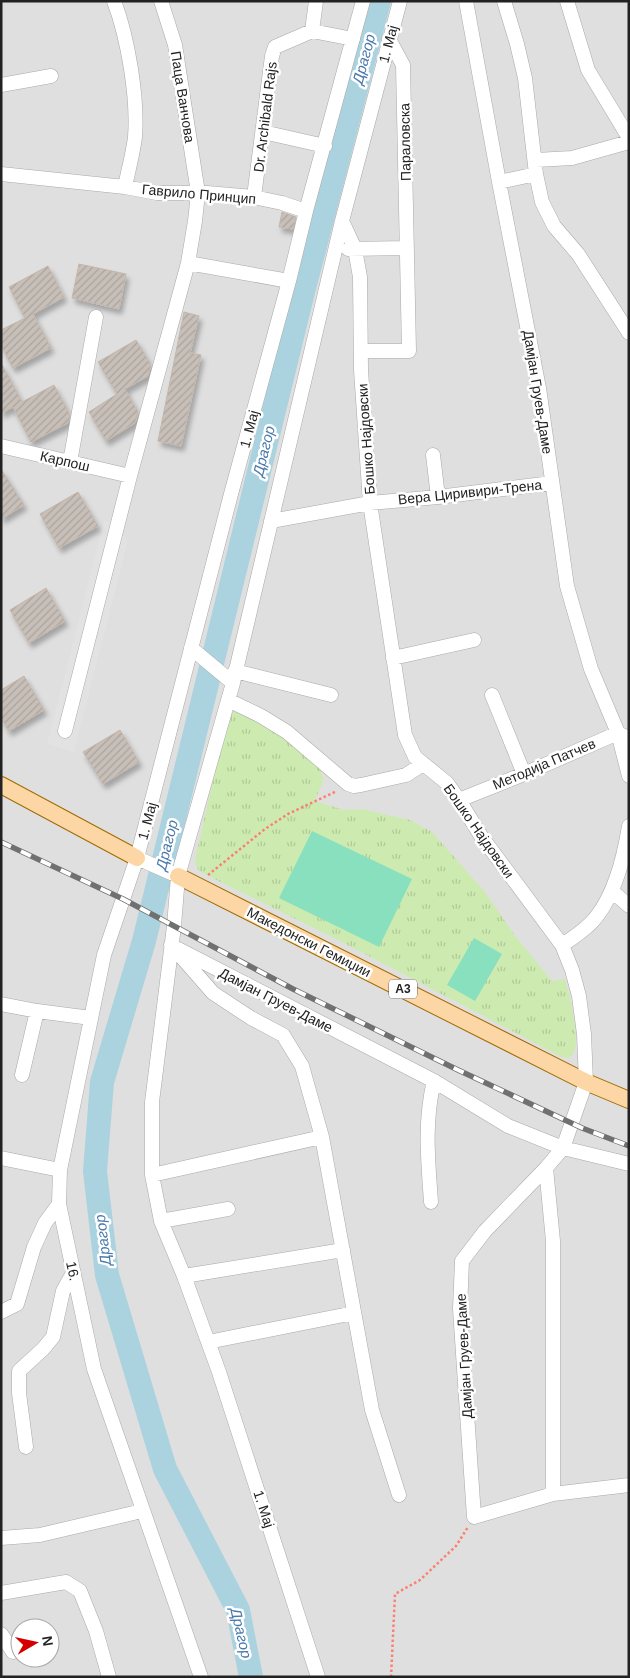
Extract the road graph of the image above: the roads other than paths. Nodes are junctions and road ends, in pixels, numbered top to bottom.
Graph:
1 (114, 1) edge
2 (161, 1) edge
3 (316, 1) edge
4 (363, 1) edge
5 (400, 1) edge
6 (466, 1) edge
7 (504, 1) edge
8 (567, 1) edge
9 (312, 31) junction
10 (389, 38) junction
11 (353, 39) junction
12 (51, 76) dead end
13 (1, 85) edge
14 (263, 132) junction
15 (629, 138) edge
16 (629, 142) edge
17 (324, 146) junction
18 (536, 160) junction
19 (1, 174) edge
20 (536, 174) junction
21 (499, 182) junction
22 (125, 187) junction
23 (198, 193) junction
24 (254, 197) junction
25 (306, 211) junction
26 (342, 221) junction
27 (407, 248) junction
28 (335, 249) junction
29 (355, 249) junction
30 (188, 263) junction
31 (289, 281) junction
32 (96, 317) dead end
33 (629, 333) edge
34 (361, 351) junction
35 (1, 446) edge
36 (433, 454) dead end
37 (70, 462) junction
38 (130, 476) junction
39 (552, 483) junction
40 (438, 497) junction
41 (370, 503) junction
42 (271, 521) junction
43 (474, 640) dead end
44 (195, 651) junction
45 (394, 658) junction
46 (231, 676) junction
47 (492, 694) dead end
48 (331, 695) dead end
49 (228, 700) junction
50 (65, 731) dead end
51 (623, 736) edge
52 (424, 764) junction
53 (524, 774) junction
54 (629, 776) edge
55 (1, 785) edge
56 (459, 800) junction
57 (629, 826) edge
58 (137, 858) junction
59 (178, 876) junction
60 (612, 891) junction
61 (629, 906) edge
62 (171, 945) junction
63 (562, 946) junction
64 (1, 1004) edge
65 (37, 1011) junction
66 (91, 1018) junction
67 (22, 1075) dead end
68 (434, 1081) junction
69 (586, 1082) junction
70 (629, 1100) edge
71 (322, 1137) junction
72 (563, 1148) junction
73 (1, 1158) edge
74 (629, 1164) edge
75 (546, 1168) junction
76 (60, 1170) junction
77 (152, 1175) junction
78 (431, 1202) dead end
79 (59, 1204) junction
80 (228, 1209) dead end
81 (161, 1222) junction
82 (343, 1250) junction
83 (73, 1273) junction
84 (184, 1276) junction
85 (1, 1312) edge
86 (354, 1313) junction
87 (208, 1342) junction
88 (26, 1447) dead end
89 (629, 1484) edge
90 (554, 1494) junction
91 (399, 1495) dead end
92 (142, 1511) junction
93 (1, 1538) edge
94 (1, 1593) edge
95 (1, 1634) edge
96 (10, 1648) edge
97 (109, 1677) edge
98 (201, 1677) edge
99 (318, 1677) edge

1 - 22 street
2 - 23 street, Паца Ванчова
3 - 9 street
4 - 11 street, 1. Мај
5 - 10 street, 1. Мај
6 - 21 street, Дамјан Груев-Даме
7 - 18 street
8 - 15 street
9 - 11 street
9 - 14 street, Dr. Archibald Rajs
10 - 26 street, 1. Мај
10 - 27 street, Параловска
11 - 17 street, 1. Мај
12 - 13 street
14 - 17 street
14 - 24 street, Dr. Archibald Rajs
16 - 18 street
17 - 25 street, 1. Мај
18 - 20 street
19 - 22 street, Гаврило Принцип
20 - 21 street
20 - 33 street
21 - 39 street, Дамјан Груев-Даме
22 - 23 street, Гаврило Принцип
23 - 24 street, Гаврило Принцип
23 - 30 street, Паца Ванчова
24 - 25 street, Гаврило Принцип
25 - 31 street, 1. Мај
26 - 28 street, 1. Мај
26 - 29 street, Бошко Најдовски
27 - 29 street
27 - 34 street, Параловска
28 - 29 street
28 - 42 street, 1. Мај
29 - 34 street, Бошко Најдовски
30 - 31 street
30 - 38 street, Паца Ванчова
31 - 44 street, 1. Мај
32 - 37 street
34 - 41 street, Бошко Најдовски
35 - 37 street, Карпош
36 - 40 street
37 - 38 street, Карпош
38 - 50 street, Паца Ванчова
39 - 40 street, Вера Циривири-Трена
39 - 51 street, Дамјан Груев-Даме
40 - 41 street, Вера Циривири-Трена
41 - 42 street, Вера Циривири-Трена
41 - 45 street, Бошко Најдовски
42 - 46 street, 1. Мај
43 - 45 street
44 - 46 street
44 - 58 street, 1. Мај
45 - 52 street, Бошко Најдовски
46 - 48 street
46 - 49 street, 1. Мај
47 - 53 street
49 - 52 street
49 - 59 street, 1. Мај
51 - 53 street, Методија Патчев
51 - 54 street, Дамјан Груев-Даме
52 - 56 street, Бошко Најдовски
53 - 56 street, Методија Патчев
55 - 58 main road, A3
56 - 63 street, Бошко Најдовски
57 - 60 street
58 - 59 street, A3
58 - 66 street, 16.
59 - 62 street, 1. Мај
59 - 69 main road, Македонски Гемиџии / A3
60 - 61 street
60 - 63 street
62 - 68 street, Дамјан Груев-Даме
62 - 71 street
62 - 77 street, 1. Мај
63 - 69 street, Дамјан Груев-Даме
64 - 65 street
65 - 66 street
65 - 67 street
66 - 76 street, 16.
68 - 72 street, Дамјан Груев-Даме
68 - 78 street
69 - 70 main road, Македонски Гемиџии / A3
69 - 72 street, Дамјан Груев-Даме
71 - 77 street
71 - 82 street
72 - 74 street, Дамјан Груев-Даме
72 - 75 street, Дамјан Груев-Даме
73 - 76 street
75 - 90 street
75 - 90 street, Дамјан Груев-Даме
76 - 79 street, 16.
77 - 81 street, 1. Мај
79 - 83 street, 16.
79 - 85 street
80 - 81 street
81 - 84 street, 1. Мај
82 - 84 street
82 - 86 street
83 - 88 street
83 - 92 street, 16.
84 - 87 street, 1. Мај
86 - 87 street
86 - 91 street
87 - 99 street, 1. Мај
89 - 90 street
92 - 93 street
92 - 98 street, 16.
94 - 97 street
95 - 96 street

